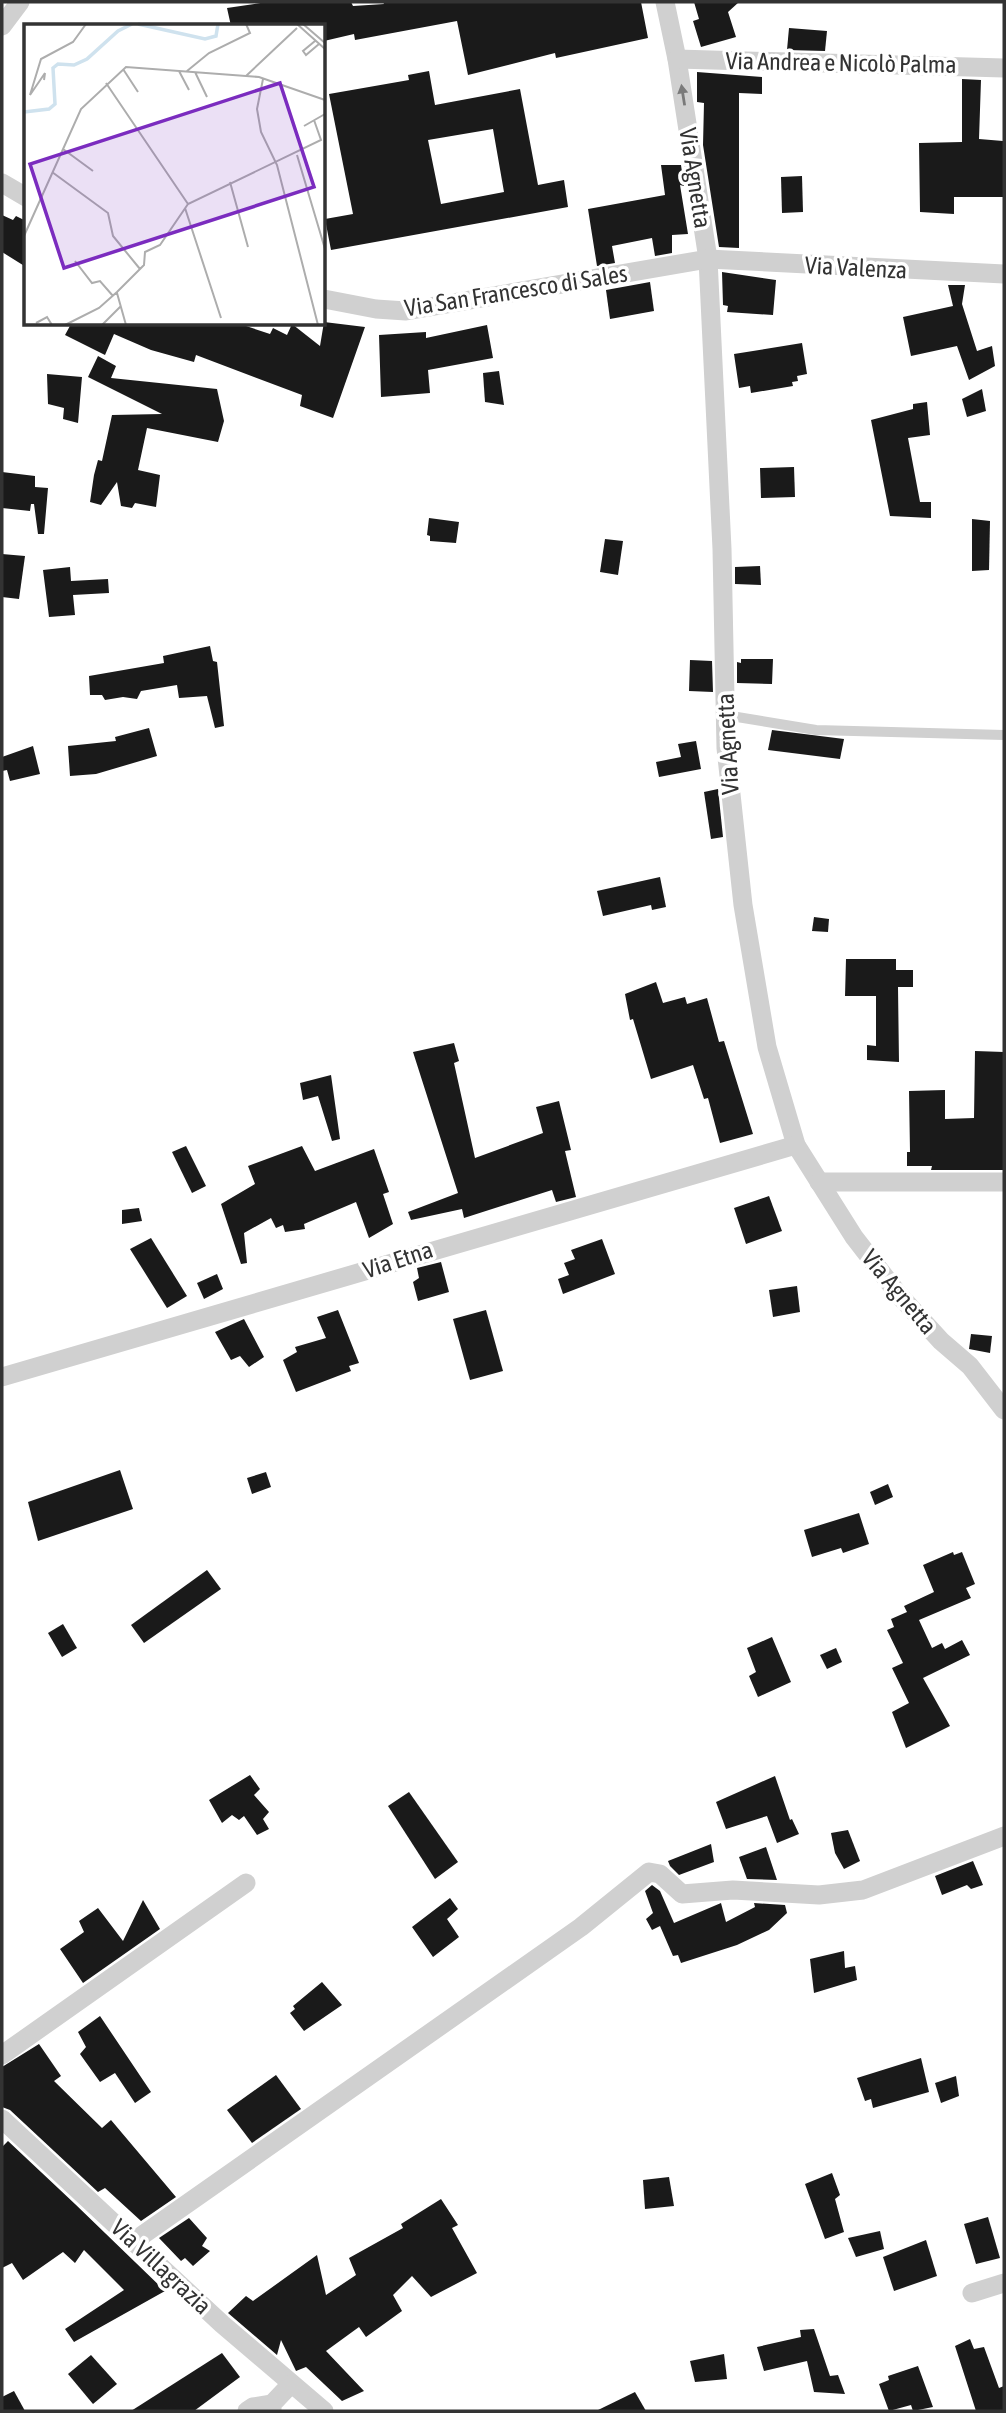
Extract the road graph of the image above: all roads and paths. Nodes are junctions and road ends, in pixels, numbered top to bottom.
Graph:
1 (20, 2) edge
2 (665, 2) edge
3 (2, 26) edge
4 (677, 59) junction
5 (1004, 68) edge
6 (2, 183) edge
7 (24, 196) edge
8 (708, 260) junction
9 (1004, 274) edge
10 (326, 299) edge
11 (725, 715) junction
12 (1004, 735) edge
13 (796, 1145) junction
14 (819, 1182) junction
15 (1004, 1182) edge
16 (2, 1377) edge
17 (1004, 1410) edge
18 (1004, 1836) edge
19 (246, 1883) dead end
20 (2, 2054) edge
21 (2, 2119) edge
22 (134, 2241) junction
23 (1004, 2283) edge
24 (972, 2293) dead end
25 (290, 2385) junction
26 (272, 2408) edge
27 (247, 2411) edge
28 (324, 2411) edge

1 - 3 street
2 - 4 street, Via Agnetta
4 - 5 street, Via Andrea e Nicolò Palma
8 -> 4 street, Via Agnetta
6 - 7 street
8 - 9 street, Via Valenza
8 - 10 street, Via San Francesco di Sales
8 - 11 street, Via Agnetta
11 - 12 lane
11 - 13 street, Via Agnetta
13 - 14 street, Via Agnetta
13 - 16 street, Via Etna
14 - 15 street
14 - 17 street, Via Agnetta
18 - 22 street
19 - 20 street
21 - 22 street, Via Villagrazia
22 - 25 street, Via Villagrazia
23 - 24 street
25 - 26 street
25 - 28 street, Via Villagrazia
26 - 27 street

